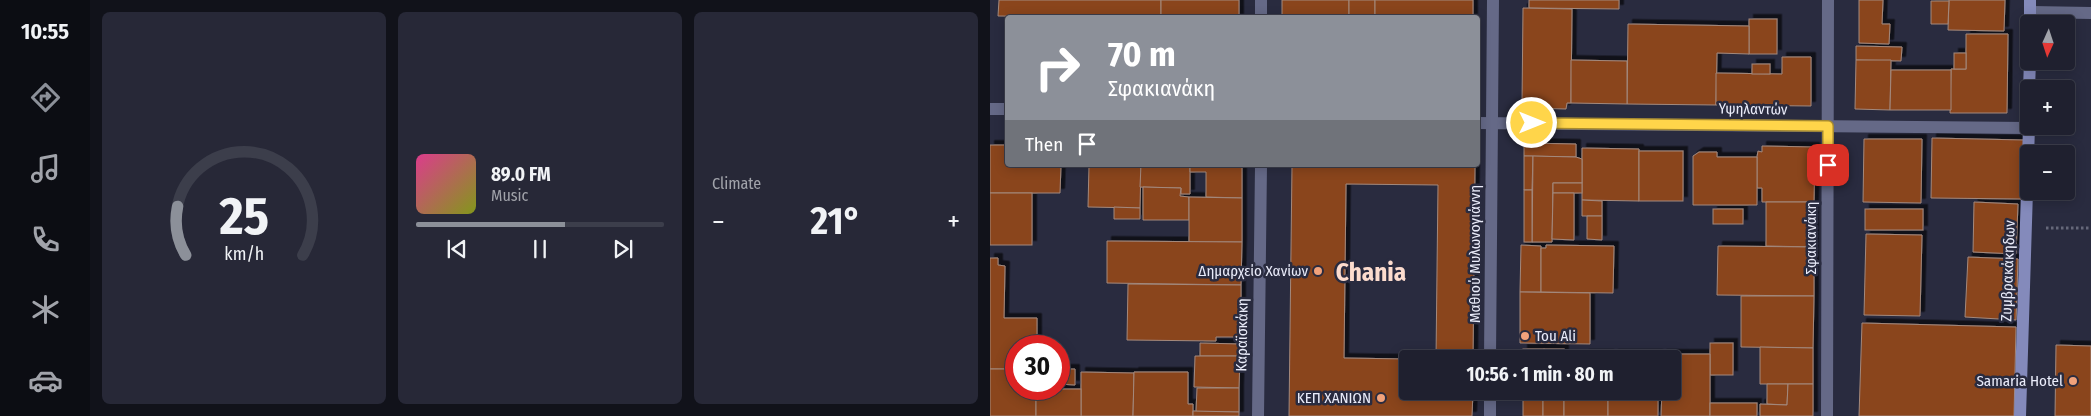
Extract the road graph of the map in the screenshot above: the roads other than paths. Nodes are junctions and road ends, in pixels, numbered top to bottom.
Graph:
1 (1261, 0) edge
2 (1493, 0) edge
3 (1828, 0) edge
4 (2030, 12) edge
5 (2091, 13) edge
6 (1261, 15) edge
7 (990, 109) edge
8 (1005, 109) edge
9 (1480, 123) edge
10 (1492, 123) junction
11 (1828, 126) junction
12 (2020, 127) edge
13 (2029, 135) edge
14 (1260, 167) edge
15 (1490, 350) edge
16 (1490, 400) edge
17 (1258, 416) edge
18 (1490, 416) edge
19 (1827, 416) edge
20 (2020, 416) edge

1 - 6 street
2 - 10 street, Μαθιού Μυλωνογιάννη
3 - 11 street, Σφακιανάκη
4 - 5 street
7 - 8 street
9 - 10 street, Υψηλαντών
10 - 11 street, Υψηλαντών
10 - 15 street, Μαθιού Μυλωνογιάννη
11 - 12 street, Υψηλαντών
11 - 19 street, Σφακιανάκη
13 - 20 main road, Ζυμβρακάκηδων
14 - 17 street, Καραϊσκάκη
16 - 18 street

